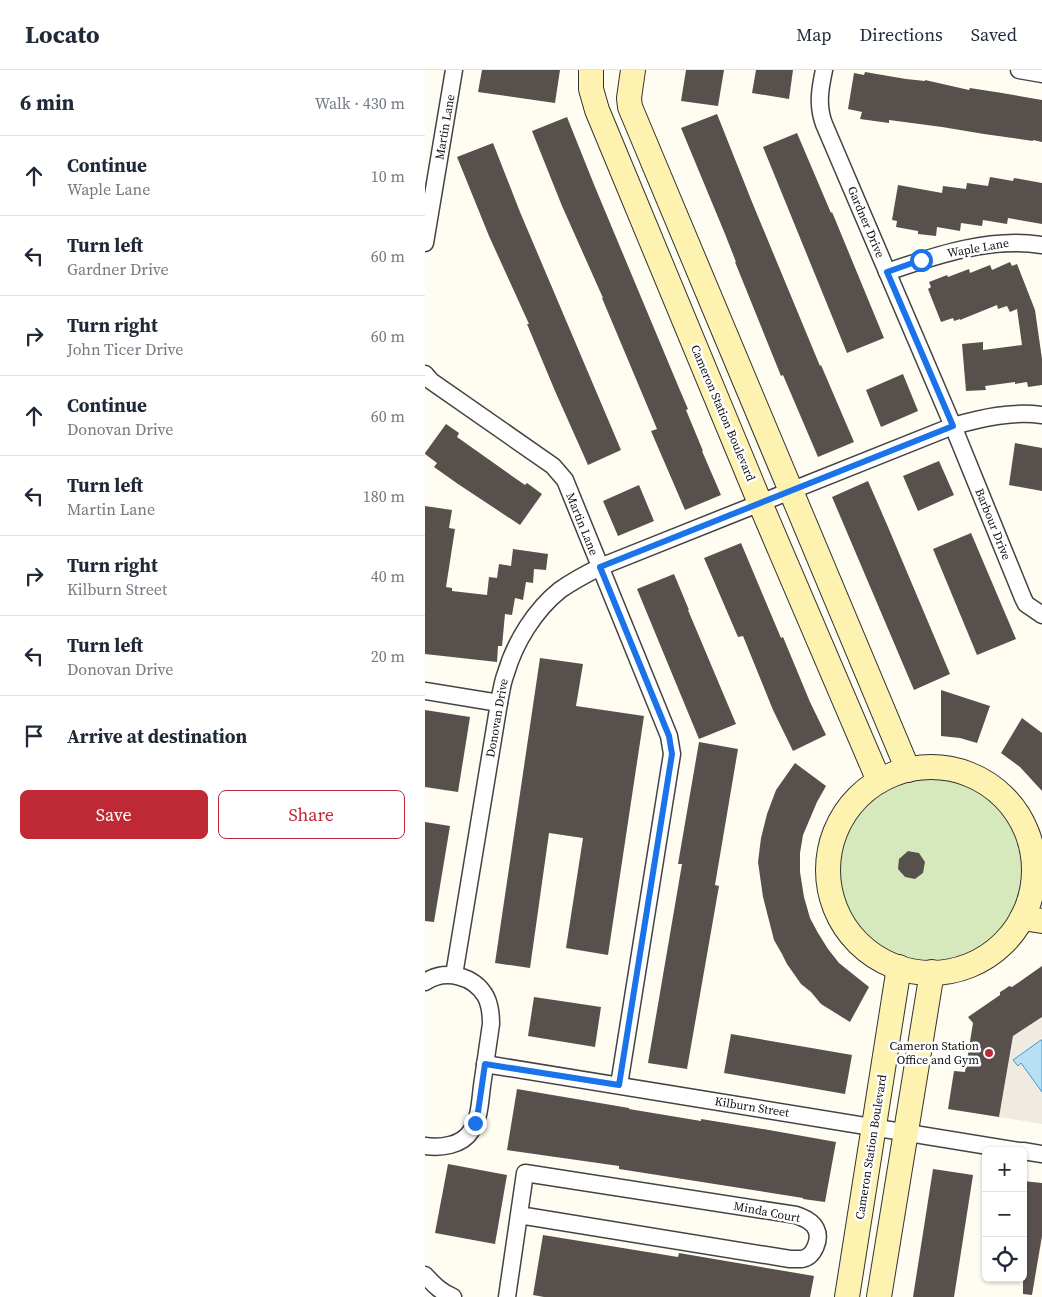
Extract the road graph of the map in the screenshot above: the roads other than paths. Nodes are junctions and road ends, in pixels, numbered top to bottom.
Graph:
1 (454, 70) edge
2 (591, 70) edge
3 (633, 70) edge
4 (824, 70) edge
5 (1019, 70) edge
6 (1042, 74) edge
7 (425, 243) edge
8 (1042, 245) edge
9 (887, 272) junction
10 (427, 382) edge
11 (1042, 415) edge
12 (953, 426) junction
13 (775, 497) junction
14 (600, 567) junction
15 (1042, 615) edge
16 (425, 691) edge
17 (499, 703) junction
18 (908, 770) junction
19 (879, 781) junction
20 (1037, 860) edge
21 (1032, 919) edge
22 (899, 967) junction
23 (932, 972) junction
24 (454, 975) junction
25 (425, 982) edge
26 (485, 1064) junction
27 (619, 1085) junction
28 (874, 1127) junction
29 (906, 1132) junction
30 (995, 1147) edge
31 (425, 1148) edge
32 (1027, 1152) edge
33 (1042, 1154) edge
34 (519, 1215) junction
35 (425, 1275) edge
36 (453, 1297) edge
37 (507, 1297) edge
38 (847, 1297) edge
39 (879, 1297) edge

1 - 7 street, Martin Lane
2 - 13 street, Cameron Station Boulevard
3 - 13 street, Cameron Station Boulevard
4 - 9 street, Gardner Drive
5 - 6 street
8 - 9 street, Waple Lane
9 - 12 street, Gardner Drive
10 - 14 street, Martin Lane
11 - 12 street, Donovan Drive
12 - 13 street, Donovan Drive
12 - 15 street, Barbour Drive
13 - 14 street, Donovan Drive
13 - 18 street, Cameron Station Boulevard
13 - 19 street, Cameron Station Boulevard
14 - 17 street, Donovan Drive
14 - 27 street, Martin Lane
16 - 17 street
17 - 24 street, Donovan Drive
18 - 19 street
18 - 20 street
19 - 22 street
20 - 21 street
21 - 23 street
22 - 23 street
22 - 28 street, Cameron Station Boulevard
23 - 29 street
24 - 25 street
24 - 26 street
26 - 27 street, Kilburn Street
26 - 31 street
27 - 28 street, Kilburn Street
28 - 29 street, Kilburn Street
28 - 38 street, Cameron Station Boulevard
29 - 30 street, Kilburn Street
29 - 39 street
32 - 33 street
34 - 34 street, Minda Court
34 - 37 street, Minda Court
35 - 36 street

